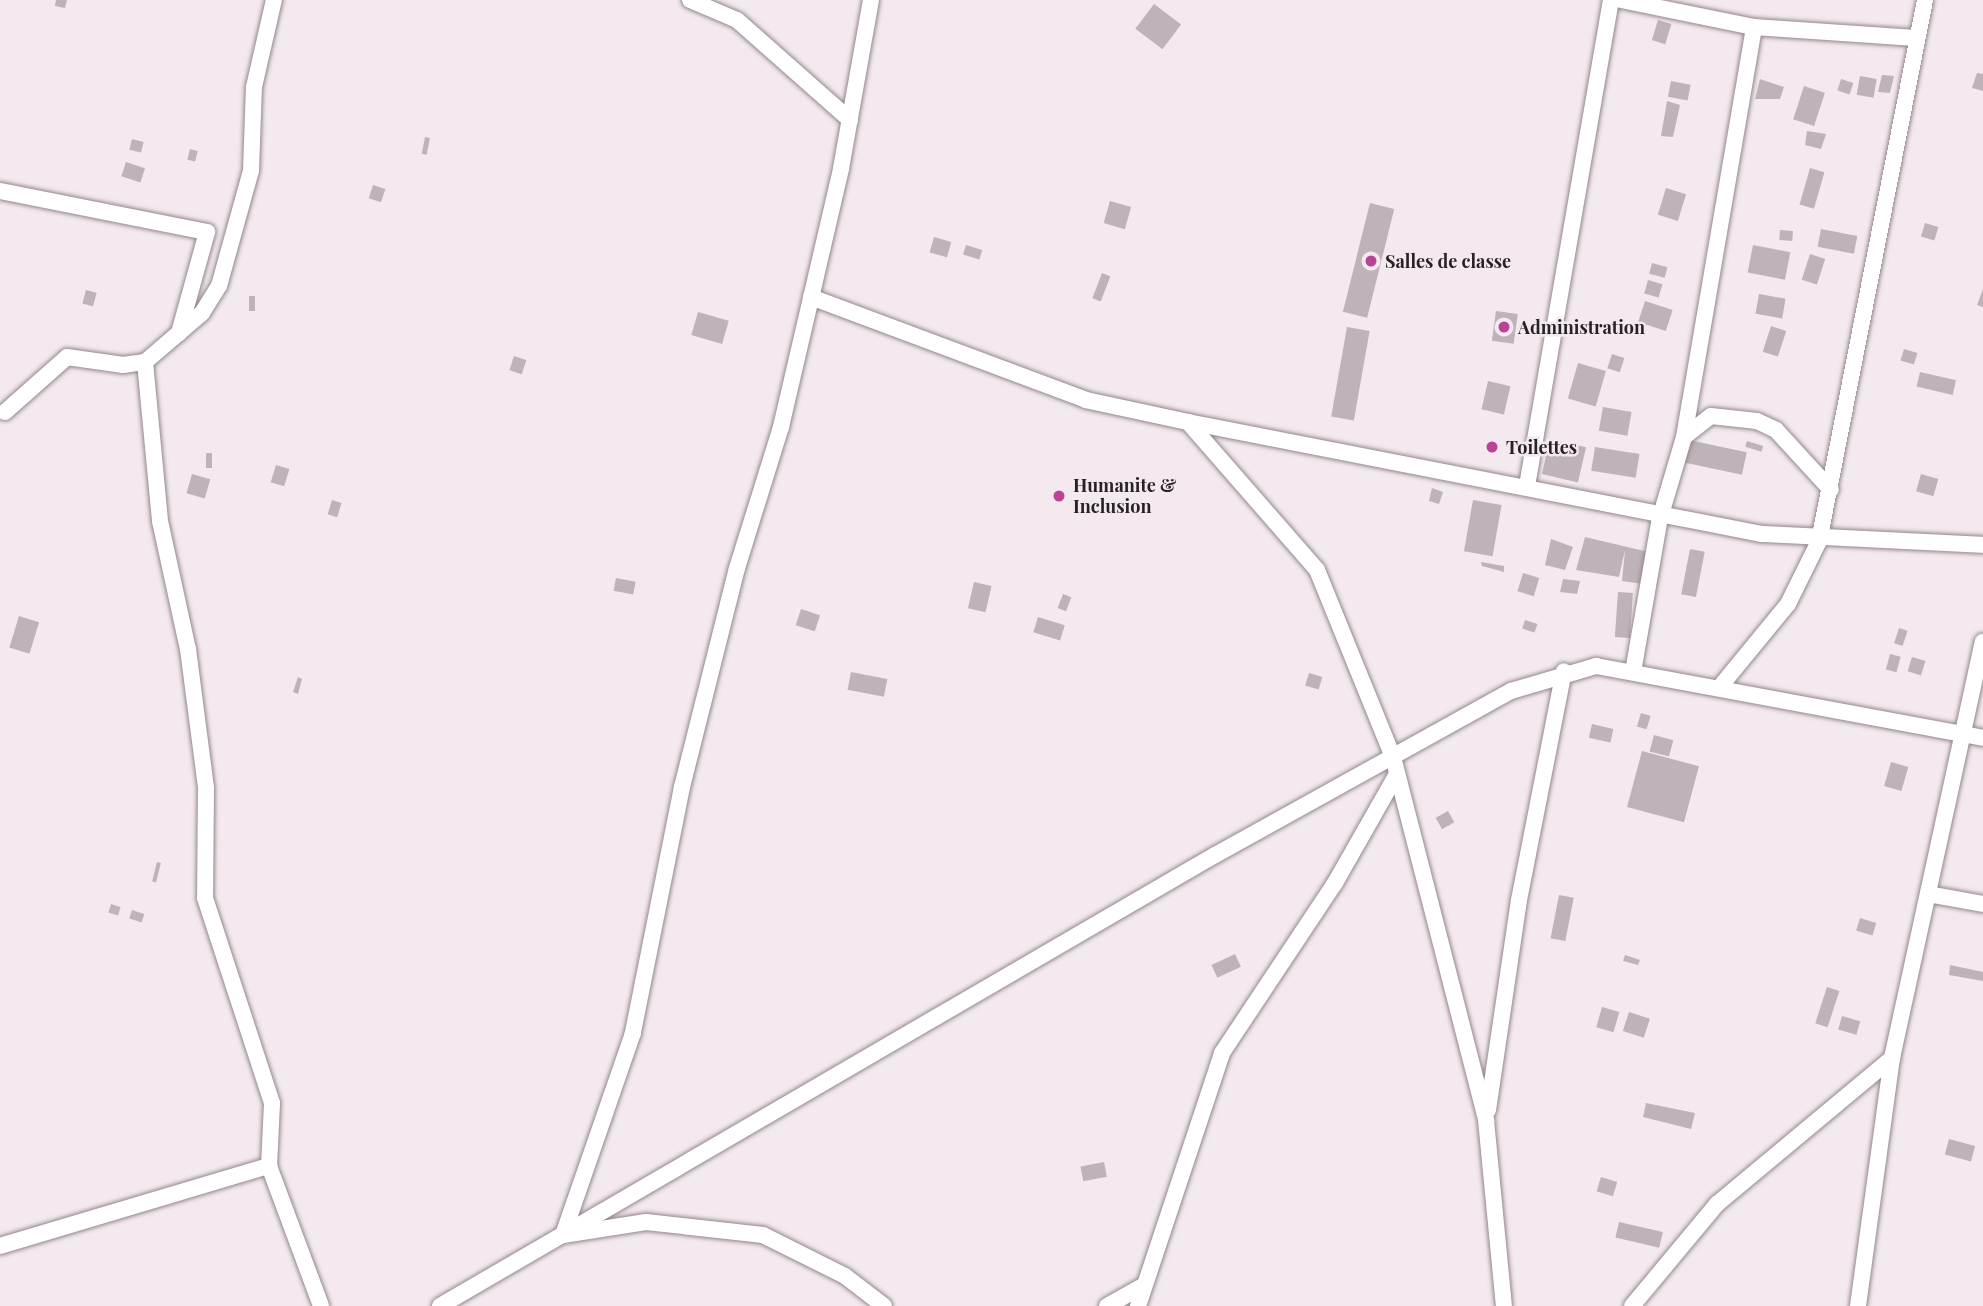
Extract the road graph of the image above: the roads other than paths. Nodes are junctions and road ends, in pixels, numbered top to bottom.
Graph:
1 (274, 0) edge
2 (690, 0) edge
3 (871, 0) edge
4 (1611, 0) edge
5 (1621, 0) edge
6 (1925, 0) edge
7 (1755, 27) junction
8 (1916, 38) junction
9 (849, 120) junction
10 (0, 191) edge
11 (811, 297) junction
12 (179, 333) junction
13 (145, 362) junction
14 (5, 412) dead end
15 (1188, 422) junction
16 (1684, 437) junction
17 (1527, 486) junction
18 (1831, 490) junction
19 (1660, 518) junction
20 (1819, 541) junction
21 (1983, 545) edge
22 (1983, 642) edge
23 (1564, 671) junction
24 (1633, 671) junction
25 (1718, 688) junction
26 (1964, 734) junction
27 (1983, 738) edge
28 (1393, 757) junction
29 (1397, 774) junction
30 (1928, 894) junction
31 (1983, 904) edge
32 (1892, 1058) junction
33 (1486, 1120) junction
34 (269, 1166) junction
35 (563, 1235) junction
36 (0, 1246) edge
37 (1143, 1286) junction
38 (321, 1306) edge
39 (440, 1306) edge
40 (884, 1306) edge
41 (1107, 1306) edge
42 (1138, 1306) edge
43 (1504, 1306) edge
44 (1632, 1306) edge
45 (1857, 1306) edge

1 - 12 street
2 - 9 street
3 - 9 street
4 - 17 street
5 - 7 street
6 - 8 street
7 - 8 street
7 - 16 street
8 - 18 street
9 - 11 street
10 - 12 street
11 - 15 street
11 - 35 street
12 - 13 street
13 - 14 street
13 - 34 street
15 - 17 street
15 - 28 street
16 - 18 street
16 - 19 street
17 - 19 street
18 - 20 street
19 - 20 street
19 - 24 street
20 - 21 street
20 - 25 street
22 - 26 street
23 - 24 street
23 - 28 street
23 - 33 street
24 - 25 street
25 - 26 street
26 - 27 street
26 - 30 street
28 - 29 street
28 - 35 street
29 - 33 street
29 - 37 street
30 - 31 street
30 - 32 street
32 - 44 street
32 - 45 street
33 - 43 street
34 - 36 street
34 - 38 street
35 - 39 street
35 - 40 street
37 - 41 street
37 - 42 street

